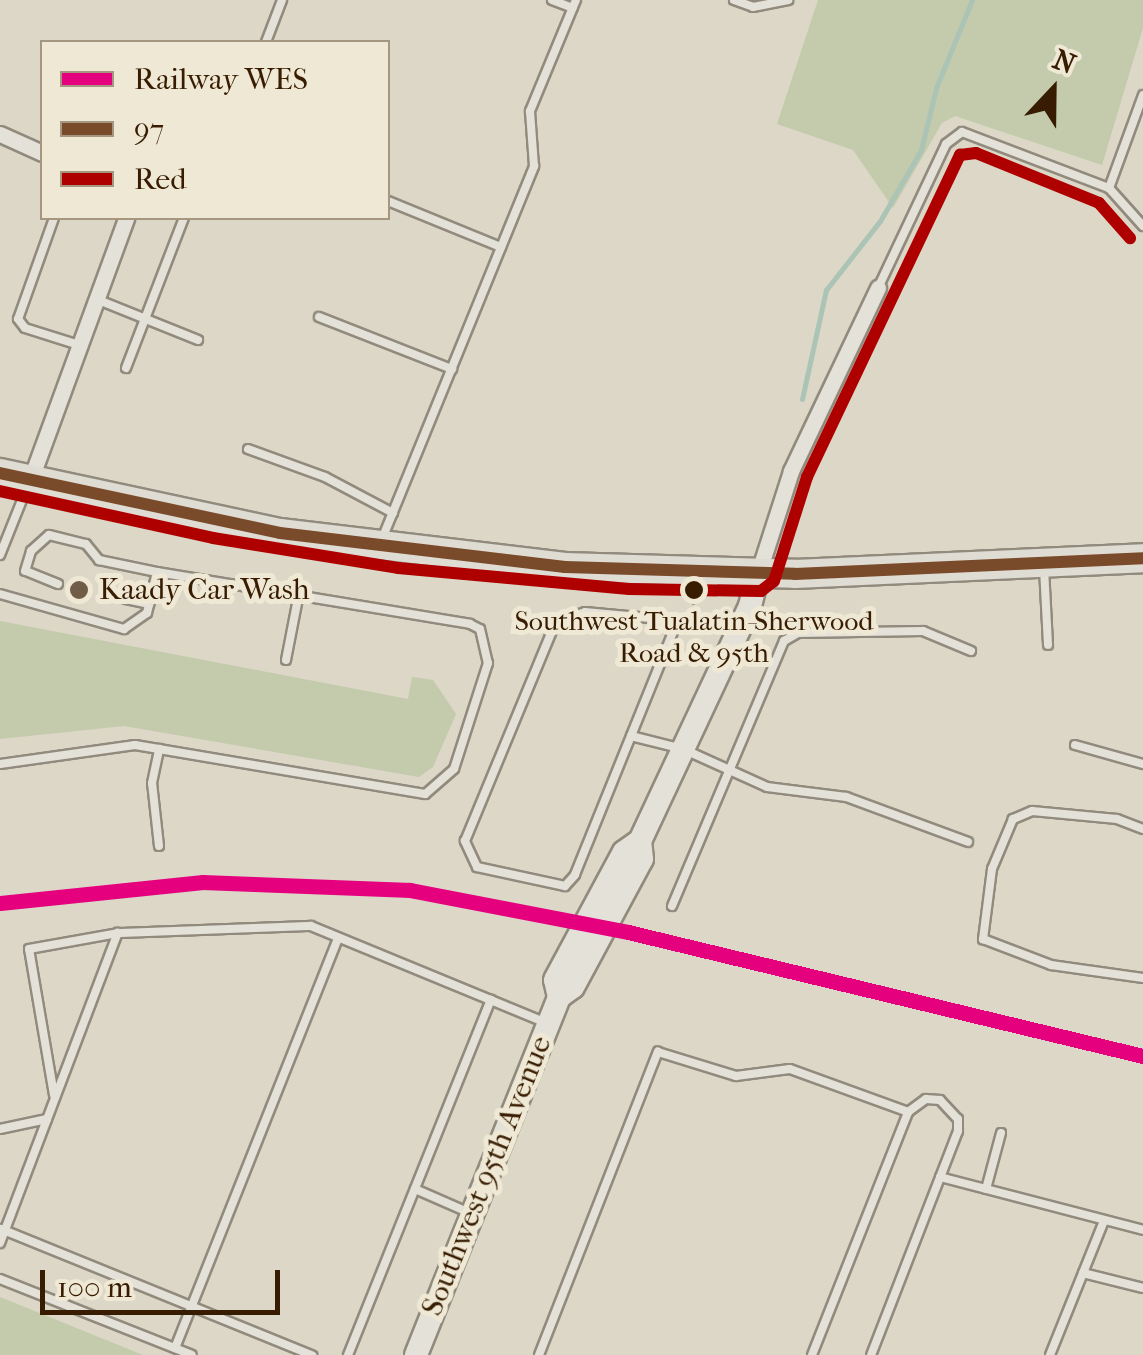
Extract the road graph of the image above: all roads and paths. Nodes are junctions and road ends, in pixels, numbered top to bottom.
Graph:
1 (282, 0) edge
2 (552, 0) edge
3 (734, 0) edge
4 (788, 0) edge
5 (574, 4) edge
6 (267, 40) edge
7 (1143, 94) edge
8 (0, 134) edge
9 (40, 151) edge
10 (1109, 188) junction
11 (390, 202) edge
12 (53, 220) edge
13 (125, 220) edge
14 (183, 220) edge
15 (1143, 226) edge
16 (501, 247) junction
17 (878, 288) joint
18 (96, 300) junction
19 (319, 317) dead end
20 (145, 318) junction
21 (198, 340) dead end
22 (80, 345) junction
23 (126, 368) dead end
24 (452, 368) junction
25 (248, 449) dead end
26 (0, 473) edge
27 (30, 481) junction
28 (393, 514) junction
29 (379, 548) junction
30 (0, 555) edge
31 (1143, 558) edge
32 (1043, 563) junction
33 (156, 572) junction
34 (758, 574) junction
35 (42, 580) junction
36 (58, 584) dead end
37 (0, 594) edge
38 (298, 598) junction
39 (126, 599) dead end
40 (37, 604) junction
41 (149, 604) junction
42 (1048, 644) dead end
43 (971, 651) dead end
44 (286, 660) dead end
45 (631, 736) junction
46 (1075, 745) dead end
47 (159, 749) junction
48 (683, 749) junction
49 (0, 764) edge
50 (1143, 764) edge
51 (730, 770) junction
52 (1143, 829) edge
53 (968, 842) dead end
54 (159, 846) dead end
55 (672, 906) dead end
56 (118, 933) junction
57 (338, 938) junction
58 (1143, 978) edge
59 (490, 1000) junction
60 (548, 1024) junction
61 (55, 1099) junction
62 (908, 1112) junction
63 (47, 1119) junction
64 (0, 1129) edge
65 (1002, 1133) dead end
66 (940, 1177) junction
67 (415, 1189) junction
68 (986, 1189) junction
69 (472, 1214) junction
70 (1104, 1220) junction
71 (2, 1230) edge
72 (1143, 1230) edge
73 (0, 1243) edge
74 (1083, 1273) junction
75 (0, 1279) edge
76 (1143, 1288) edge
77 (191, 1306) junction
78 (175, 1348) junction
79 (192, 1355) edge
80 (312, 1355) edge
81 (348, 1355) edge
82 (416, 1355) edge
83 (538, 1355) edge
84 (812, 1355) edge
85 (871, 1355) edge
86 (1050, 1355) edge

1 - 6 lane
2 - 5 lane
3 - 4 lane
5 - 16 lane
7 - 10 lane
8 - 9 street
10 - 15 lane
10 - 17 lane
11 - 16 lane
12 - 22 lane
13 - 18 street
14 - 20 lane
16 - 24 lane
17 - 34 street, Southwest 95th Avenue
18 - 20 lane
18 - 22 street
19 - 24 lane
20 - 21 lane
20 - 23 lane
22 - 27 street
24 - 28 lane
25 - 28 lane
26 - 27 highway
27 - 29 highway
27 - 30 lane
28 - 29 lane
29 - 34 highway
31 - 32 highway
32 - 34 highway
32 - 42 lane
33 - 35 lane
33 - 38 lane
33 - 41 lane
34 - 48 street, Southwest 95th Avenue
35 - 36 lane
35 - 40 lane
37 - 40 lane
38 - 44 lane
38 - 47 lane
39 - 41 lane
40 - 41 lane
43 - 51 lane
45 - 45 lane
45 - 48 lane
46 - 50 lane
47 - 49 lane
47 - 54 lane
48 - 51 lane
48 - 60 street, Southwest 95th Avenue
51 - 53 lane
51 - 55 lane
52 - 58 lane
56 - 57 lane
56 - 61 lane
56 - 61 lane
57 - 59 lane
57 - 77 lane
59 - 60 lane
59 - 67 lane
60 - 69 street, Southwest 95th Avenue
61 - 63 lane
62 - 66 lane
62 - 83 lane
62 - 84 lane
63 - 64 lane
63 - 71 lane
65 - 68 lane
66 - 68 lane
66 - 85 lane
67 - 69 lane
67 - 81 lane
68 - 70 lane
69 - 82 street, Southwest 95th Avenue
70 - 72 lane
70 - 74 lane
71 - 73 lane
71 - 77 lane
74 - 76 lane
74 - 86 lane
75 - 78 lane
77 - 78 lane
77 - 80 lane
78 - 79 lane

